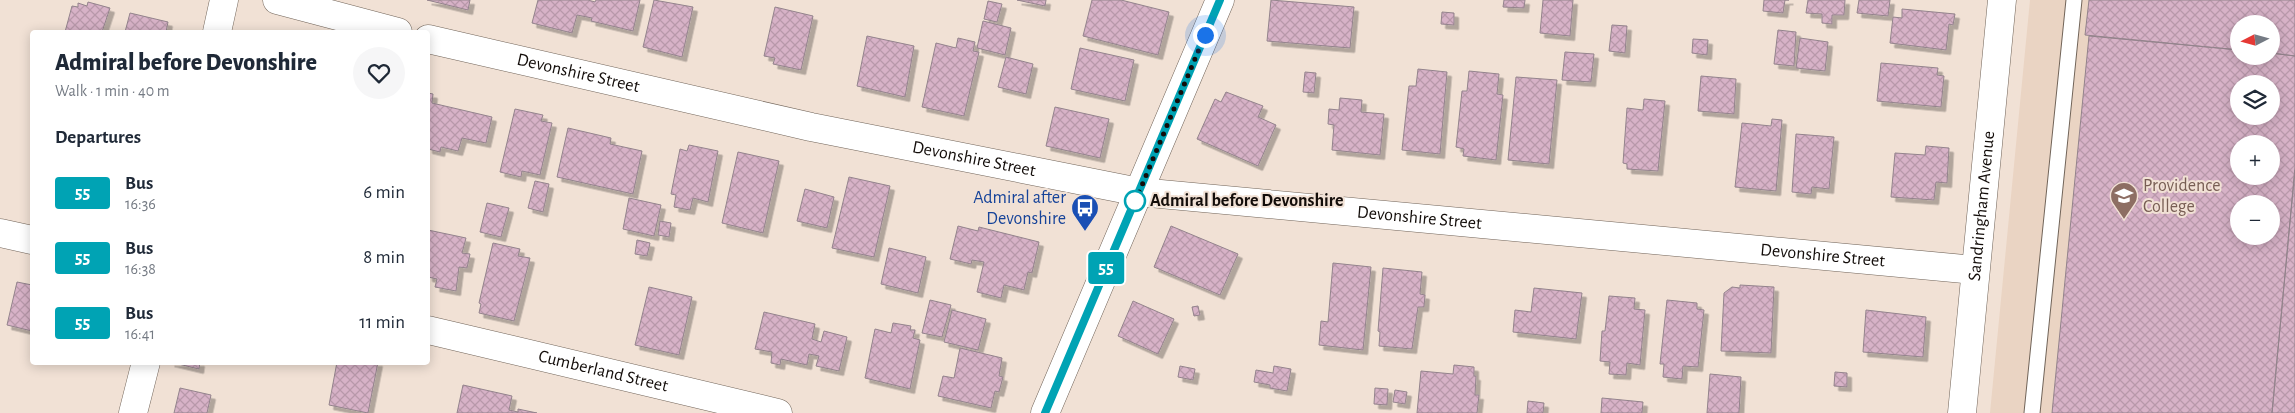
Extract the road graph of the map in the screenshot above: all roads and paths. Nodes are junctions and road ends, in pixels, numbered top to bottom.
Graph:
1 (224, 0) edge
2 (277, 0) edge
3 (1220, 0) edge
4 (2002, 0) edge
5 (2074, 0) edge
6 (217, 30) edge
7 (390, 30) edge
8 (430, 39) edge
9 (1139, 192) junction
10 (0, 233) edge
11 (30, 240) edge
12 (1976, 270) junction
13 (430, 330) edge
14 (145, 365) edge
15 (134, 413) edge
16 (778, 413) edge
17 (1045, 413) edge
18 (1962, 413) edge
19 (2032, 413) edge

1 - 6 street
2 - 7 street
3 - 9 street
4 - 12 street, Sandringham Avenue
5 - 19 lane
8 - 9 street, Devonshire Street
9 - 12 street, Devonshire Street
9 - 17 street
10 - 11 street
12 - 18 street, Sandringham Avenue
13 - 16 street, Cumberland Street
14 - 15 street

